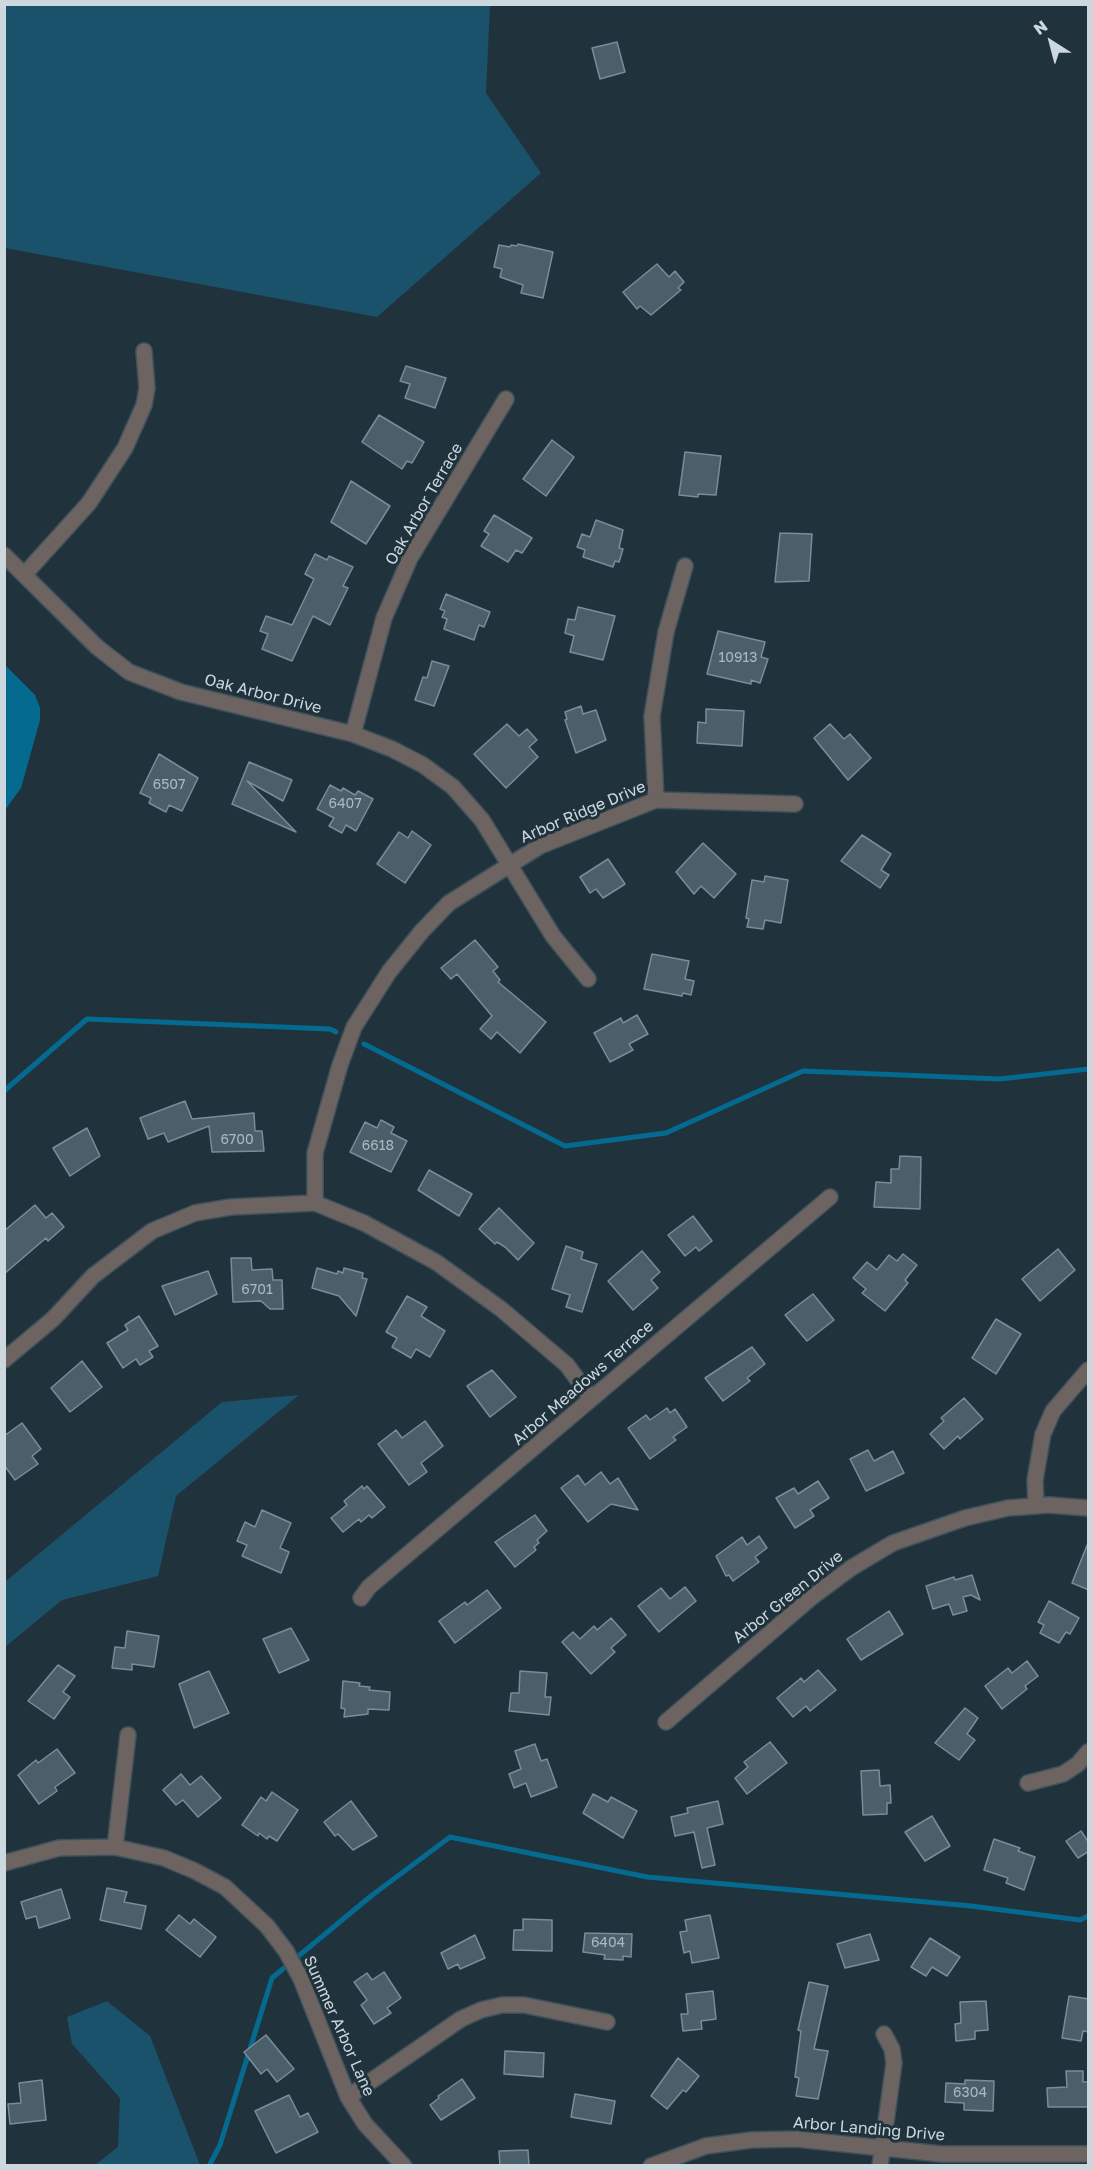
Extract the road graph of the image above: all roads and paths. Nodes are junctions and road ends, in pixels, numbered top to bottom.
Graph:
1 (144, 351) dead end
2 (506, 399) dead end
3 (4, 555) edge
4 (685, 566) dead end
5 (24, 574) junction
6 (352, 734) junction
7 (656, 800) junction
8 (795, 804) dead end
9 (507, 865) junction
10 (588, 979) dead end
11 (830, 1197) dead end
12 (315, 1203) junction
13 (4, 1360) edge
14 (1089, 1370) edge
15 (591, 1398) junction
16 (1036, 1506) junction
17 (1089, 1508) edge
18 (362, 1598) dead end
19 (666, 1722) dead end
20 (128, 1735) dead end
21 (1089, 1752) edge
22 (1028, 1783) dead end
23 (115, 1847) junction
24 (4, 1863) edge
25 (607, 2022) dead end
26 (884, 2034) dead end
27 (348, 2097) junction
28 (882, 2147) junction
29 (1089, 2154) edge
30 (404, 2166) edge
31 (651, 2166) edge
32 (880, 2166) edge

1 - 5 street
2 - 6 street, Oak Arbor Terrace
3 - 5 street, Oak Arbor Drive
4 - 7 street
5 - 6 street, Oak Arbor Drive
6 - 9 street, Oak Arbor Drive
7 - 8 street, Arbor Ridge Drive
7 - 9 street, Arbor Ridge Drive
9 - 10 street, Oak Arbor Drive
9 - 12 street, Arbor Ridge Drive
11 - 15 street, Arbor Meadows Terrace
12 - 13 street
12 - 15 street
14 - 16 street
15 - 18 street, Arbor Meadows Terrace
16 - 17 street, Arbor Green Drive
16 - 19 street, Arbor Green Drive
20 - 23 street
21 - 22 street
23 - 24 street, Summer Arbor Lane
23 - 27 street, Summer Arbor Lane
25 - 27 street
26 - 28 street
27 - 30 street, Summer Arbor Lane
28 - 29 street, Arbor Landing Drive
28 - 31 street, Arbor Landing Drive
28 - 32 street

